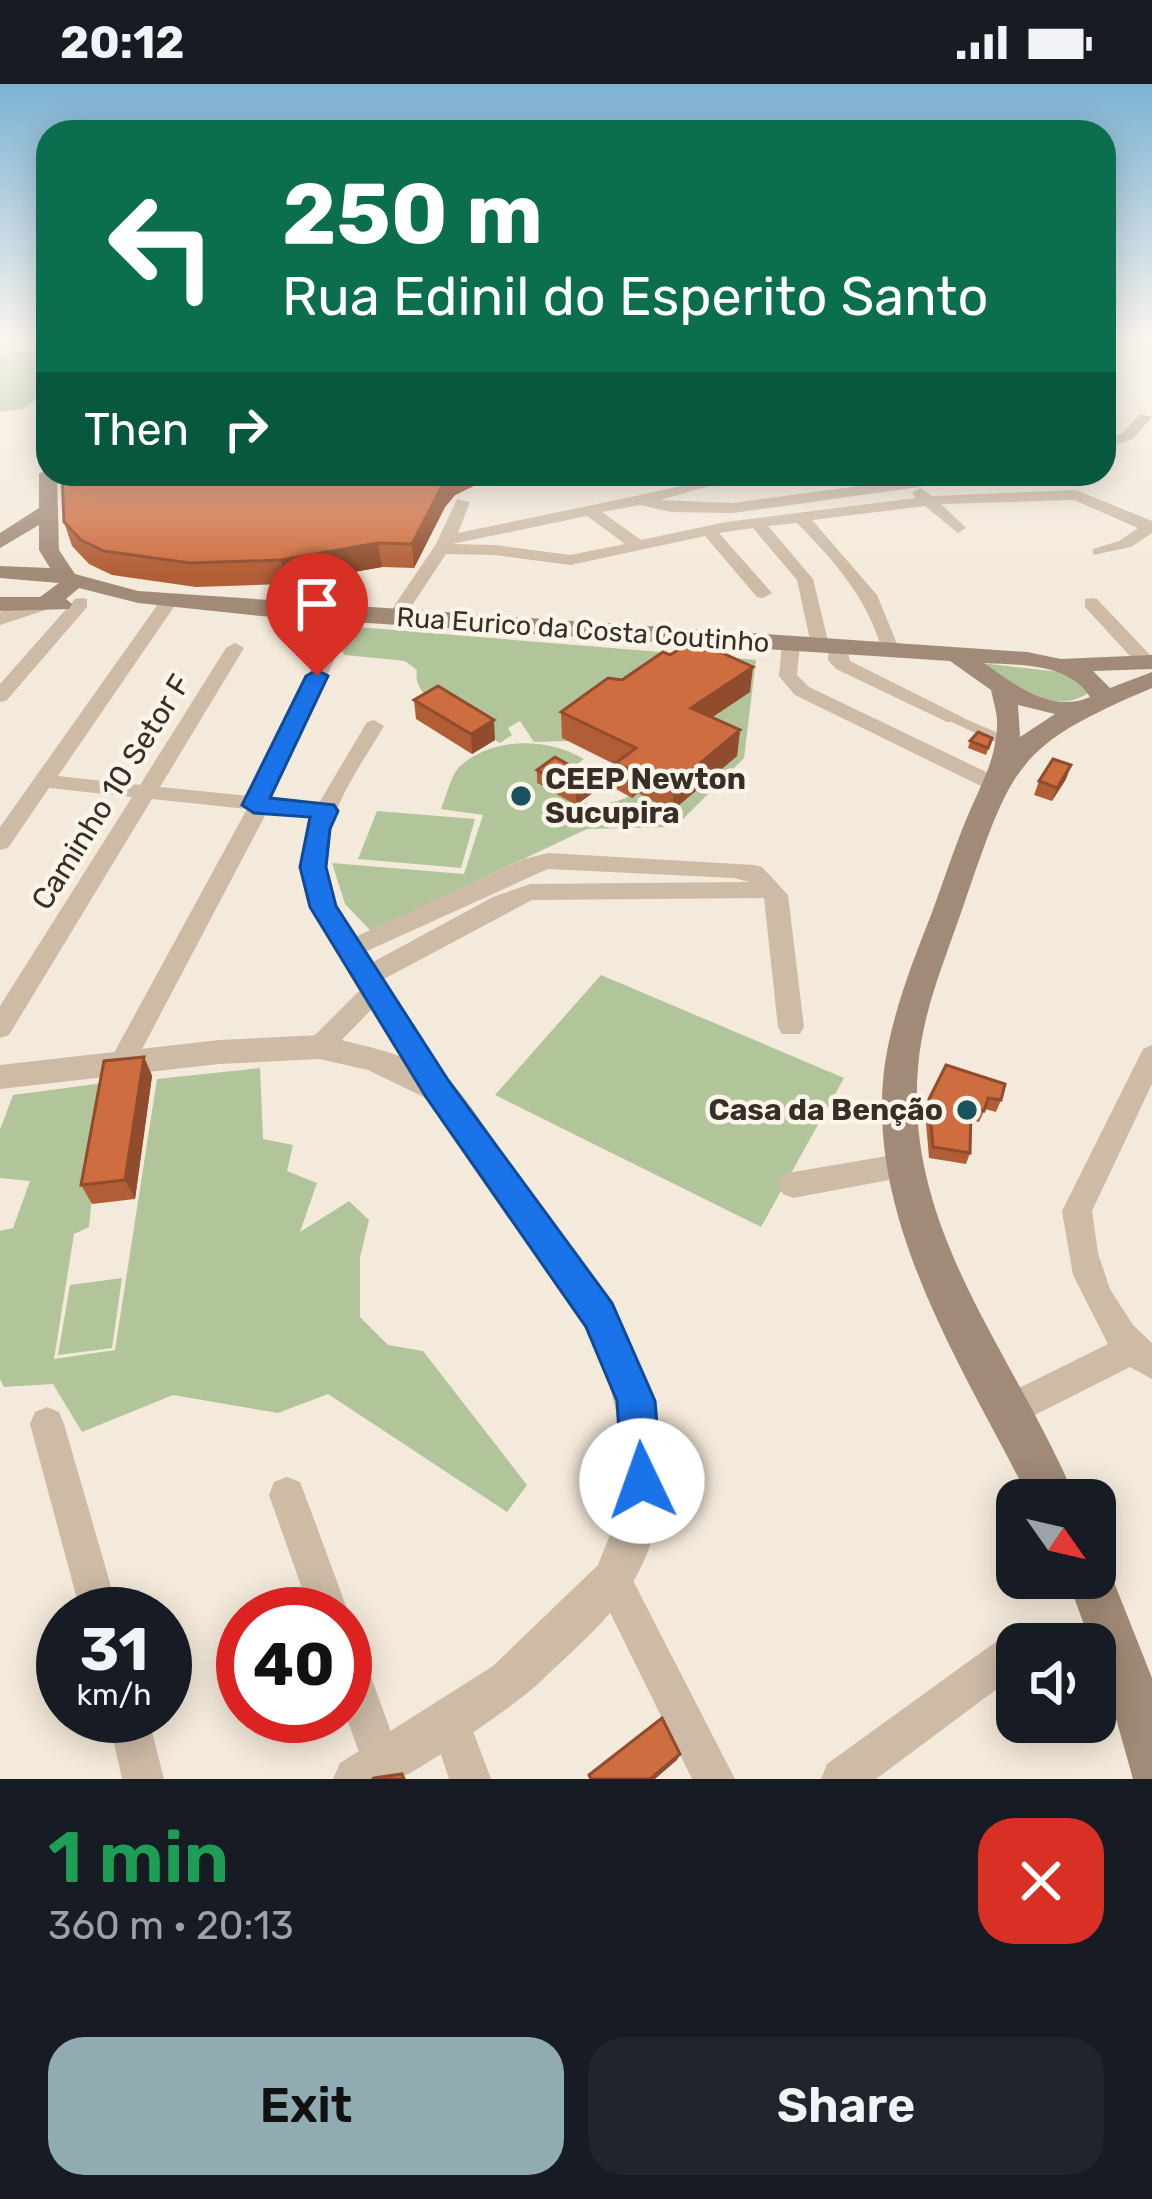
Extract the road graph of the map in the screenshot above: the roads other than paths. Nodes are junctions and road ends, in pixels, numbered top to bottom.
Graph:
1 (1144, 417) dead end
2 (1116, 440) edge
3 (48, 486) edge
4 (700, 486) edge
5 (817, 486) edge
6 (876, 486) edge
7 (908, 486) edge
8 (827, 496) junction
9 (927, 499) junction
10 (640, 500) junction
11 (462, 502) dead end
12 (586, 508) junction
13 (719, 508) junction
14 (47, 511) junction
15 (802, 519) junction
16 (757, 523) junction
17 (1151, 527) edge
18 (717, 528) junction
19 (958, 528) dead end
20 (0, 542) edge
21 (443, 544) junction
22 (640, 547) junction
23 (1099, 552) dead end
24 (0, 572) edge
25 (67, 576) junction
26 (764, 593) dead end
27 (138, 597) junction
28 (169, 601) junction
29 (81, 603) junction
30 (1090, 603) dead end
31 (0, 604) edge
32 (45, 604) junction
33 (395, 618) junction
34 (0, 619) edge
35 (791, 644) junction
36 (332, 646) dead end
37 (829, 646) junction
38 (235, 648) dead end
39 (891, 650) junction
40 (957, 655) junction
41 (1059, 665) junction
42 (1150, 668) edge
43 (1003, 690) junction
44 (0, 696) edge
45 (1104, 700) junction
46 (1079, 713) junction
47 (954, 718) joint
48 (374, 726) dead end
49 (1002, 766) junction
50 (43, 782) junction
51 (147, 792) junction
52 (257, 805) junction
53 (326, 811) junction
54 (0, 843) edge
55 (772, 892) junction
56 (350, 949) junction
57 (371, 983) junction
58 (791, 1027) dead end
59 (0, 1028) edge
60 (319, 1047) junction
61 (1152, 1056) edge
62 (122, 1062) junction
63 (0, 1077) edge
64 (437, 1088) junction
65 (905, 1165) junction
66 (793, 1185) dead end
67 (1141, 1357) edge
68 (1010, 1411) junction
69 (47, 1424) dead end
70 (1044, 1479) edge
71 (287, 1495) dead end
72 (613, 1580) junction
73 (92, 1587) edge
74 (320, 1587) edge
75 (1098, 1599) edge
76 (996, 1666) edge
77 (450, 1721) junction
78 (134, 1743) edge
79 (1152, 1763) edge
80 (369, 1771) edge
81 (143, 1779) edge
82 (470, 1779) edge
83 (714, 1779) edge
84 (842, 1779) edge

1 - 2 street
3 - 14 main road
4 - 10 street
5 - 8 street
6 - 8 street
7 - 9 street
8 - 13 street
9 - 15 street
9 - 17 street
9 - 19 street
10 - 12 street
10 - 13 street
11 - 21 street
12 - 21 street
12 - 22 street
13 - 18 street
14 - 20 main road
14 - 25 main road
15 - 16 street
15 - 39 street
16 - 18 street
16 - 37 street
17 - 23 street
18 - 22 street
18 - 26 street
21 - 22 street
21 - 33 street
24 - 25 main road, Rua Eurico da Costa Coutinho
25 - 27 main road, Rua Eurico da Costa Coutinho
25 - 32 main road
27 - 28 main road, Rua Eurico da Costa Coutinho
27 - 29 main road, Rua Eurico da Costa Coutinho
28 - 33 main road, Rua Eurico da Costa Coutinho
28 - 50 street
29 - 32 main road, Rua Eurico da Costa Coutinho
29 - 44 street
30 - 42 street
31 - 32 main road
32 - 34 street, Rua Eurico da Costa Coutinho
33 - 35 main road, Rua Eurico da Costa Coutinho
35 - 37 main road, Rua Eurico da Costa Coutinho
35 - 49 street
36 - 52 street
37 - 39 main road, Rua Eurico da Costa Coutinho
37 - 47 street
38 - 51 street, Caminho 10 Setor F
39 - 40 main road, Rua Eurico da Costa Coutinho
40 - 41 main road, Rua Eurico da Costa Coutinho
40 - 43 main road
41 - 42 main road, Rua Eurico da Costa Coutinho
41 - 45 main road
42 - 45 main road
43 - 46 main road
43 - 49 main road
45 - 46 main road
46 - 49 main road
47 - 49 street
48 - 53 street
49 - 65 main road
50 - 51 street
50 - 54 street
51 - 52 street
51 - 59 street, Caminho 10 Setor F
52 - 53 street
52 - 62 street
53 - 56 street
55 - 56 street
55 - 57 street
55 - 58 street
56 - 57 street
57 - 60 street
57 - 64 street
60 - 62 street
60 - 64 street
61 - 67 street
62 - 63 street
64 - 72 street
65 - 66 street
65 - 68 main road
67 - 68 street
68 - 70 main road
69 - 73 street
71 - 74 street
72 - 77 street
72 - 83 street
75 - 79 main road
76 - 84 street
77 - 80 street
77 - 82 street
78 - 81 street

